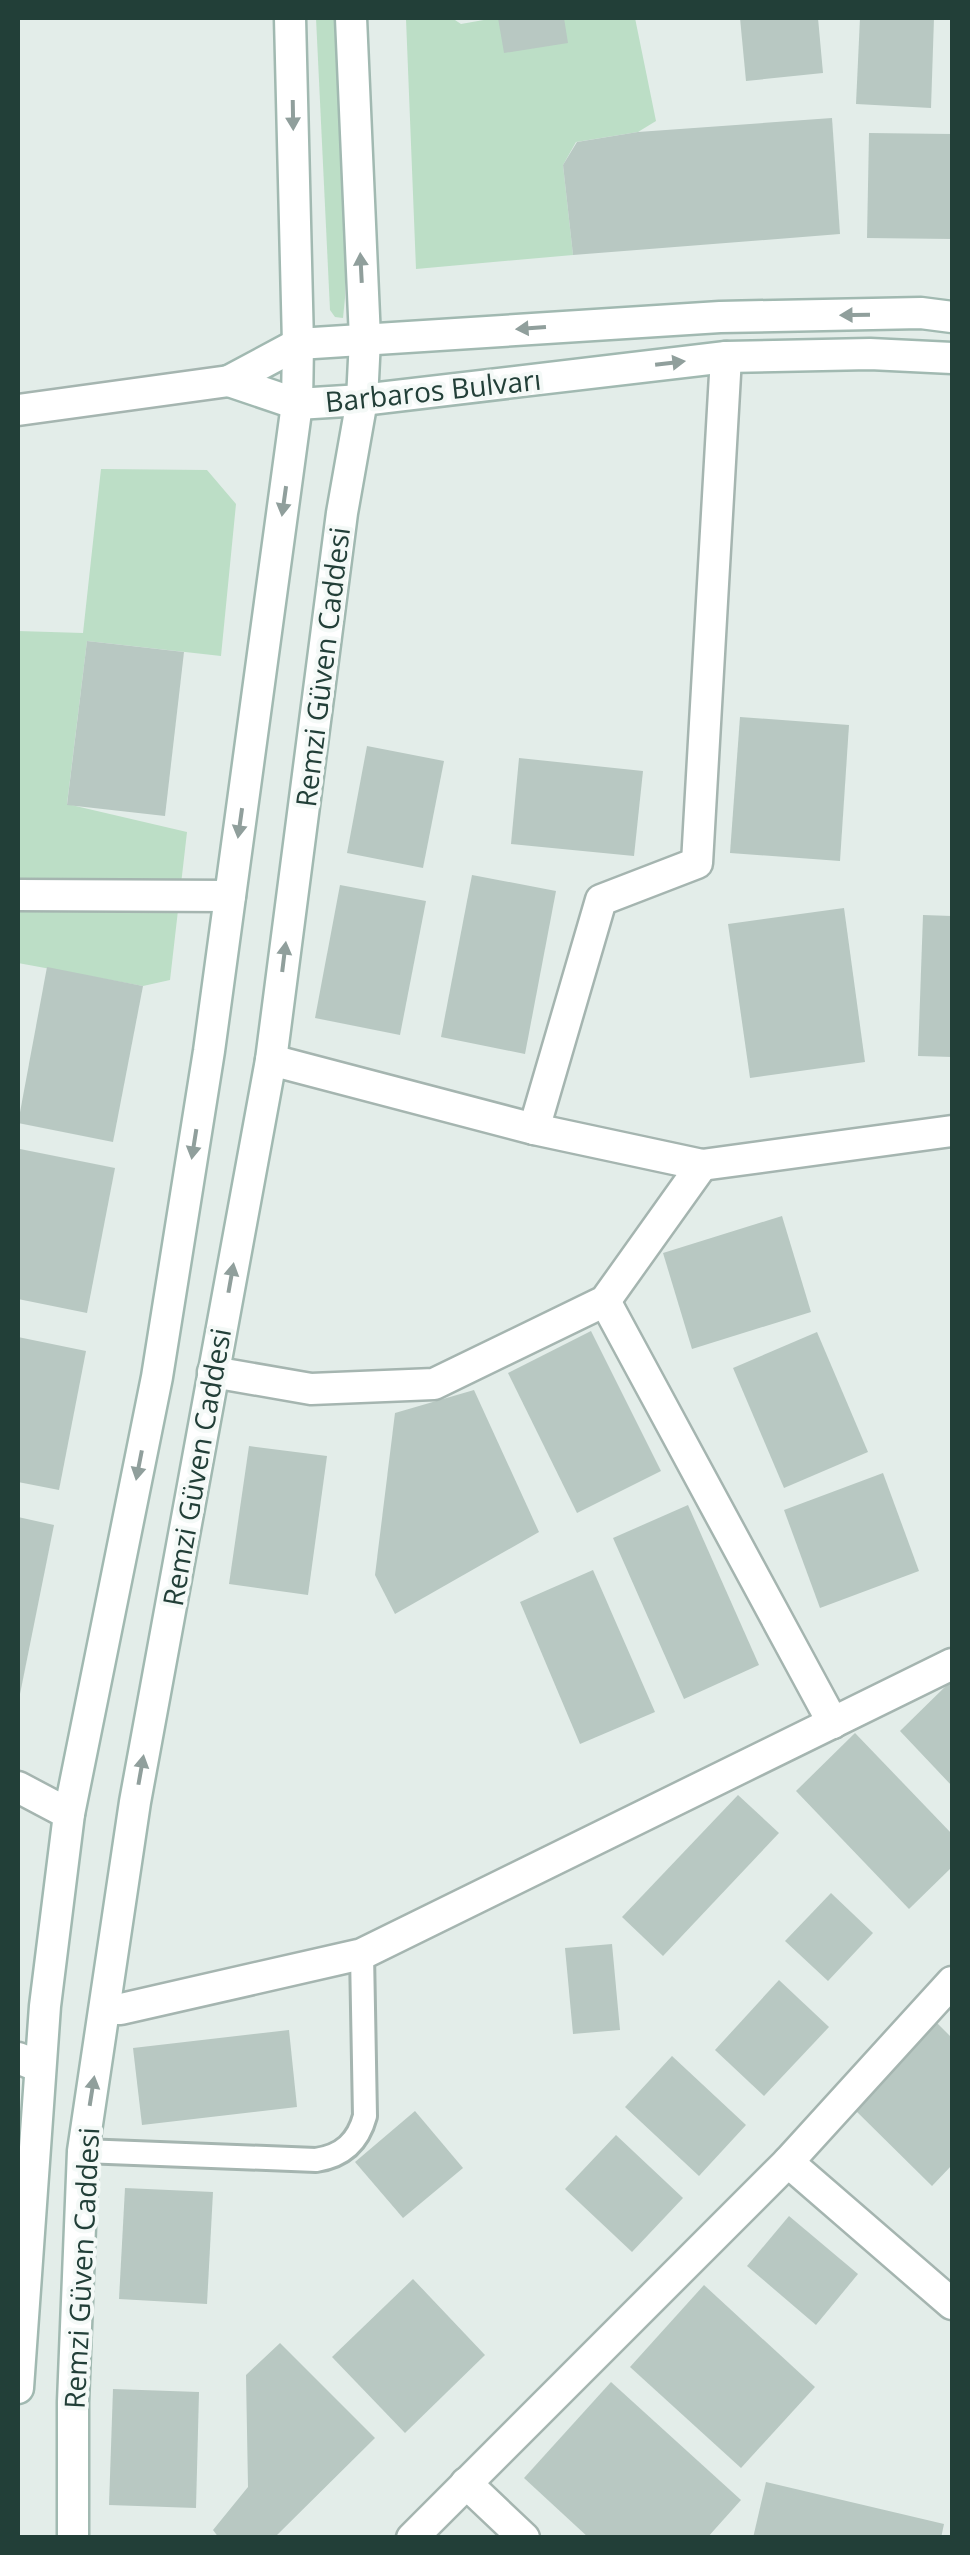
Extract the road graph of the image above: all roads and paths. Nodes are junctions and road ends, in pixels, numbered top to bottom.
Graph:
1 (290, 18) edge
2 (351, 18) edge
3 (952, 317) edge
4 (365, 339) junction
5 (298, 344) junction
6 (726, 357) junction
7 (952, 358) edge
8 (229, 381) junction
9 (362, 400) junction
10 (297, 404) junction
11 (18, 410) edge
12 (18, 895) edge
13 (230, 896) junction
14 (270, 1060) junction
15 (534, 1129) junction
16 (952, 1131) edge
17 (702, 1165) junction
18 (605, 1302) junction
19 (214, 1372) junction
20 (952, 1664) edge
21 (834, 1722) junction
22 (18, 1787) edge
23 (69, 1814) junction
24 (362, 1954) junction
25 (952, 1982) edge
26 (105, 2009) junction
27 (29, 2062) edge
28 (83, 2151) junction
29 (788, 2162) junction
30 (952, 2304) edge
31 (18, 2388) edge
32 (466, 2483) junction
33 (73, 2538) edge
34 (412, 2538) edge
35 (524, 2538) edge

1 -> 5 street, Remzi Güven Caddesi
4 -> 2 street, Remzi Güven Caddesi
3 -> 4 street, Barbaros Bulvarı
4 - 5 street, Barbaros Bulvarı
4 - 9 street, Remzi Güven Caddesi
5 - 8 street, Barbaros Bulvarı
5 - 10 street, Remzi Güven Caddesi
6 - 7 street, Barbaros Bulvarı
9 -> 6 street, Barbaros Bulvarı
6 - 15 street
8 - 10 street, Barbaros Bulvarı
8 - 11 street
9 - 10 street, Barbaros Bulvarı
14 -> 9 street, Remzi Güven Caddesi
10 -> 13 street, Remzi Güven Caddesi
12 - 13 street
13 -> 23 street, Remzi Güven Caddesi
14 - 15 street
19 -> 14 street, Remzi Güven Caddesi
15 - 17 street
16 - 17 street
17 - 18 street
18 - 19 street
18 - 21 street
26 -> 19 street, Remzi Güven Caddesi
20 - 21 street
21 - 24 street
22 - 23 street
23 - 27 street, Remzi Güven Caddesi
24 - 26 street
24 - 28 lane
25 - 29 street
28 -> 26 street, Remzi Güven Caddesi
27 - 31 street, Remzi Güven Caddesi
28 - 33 street, Remzi Güven Caddesi
29 - 30 street
29 - 32 street
32 - 34 street
32 - 35 street

